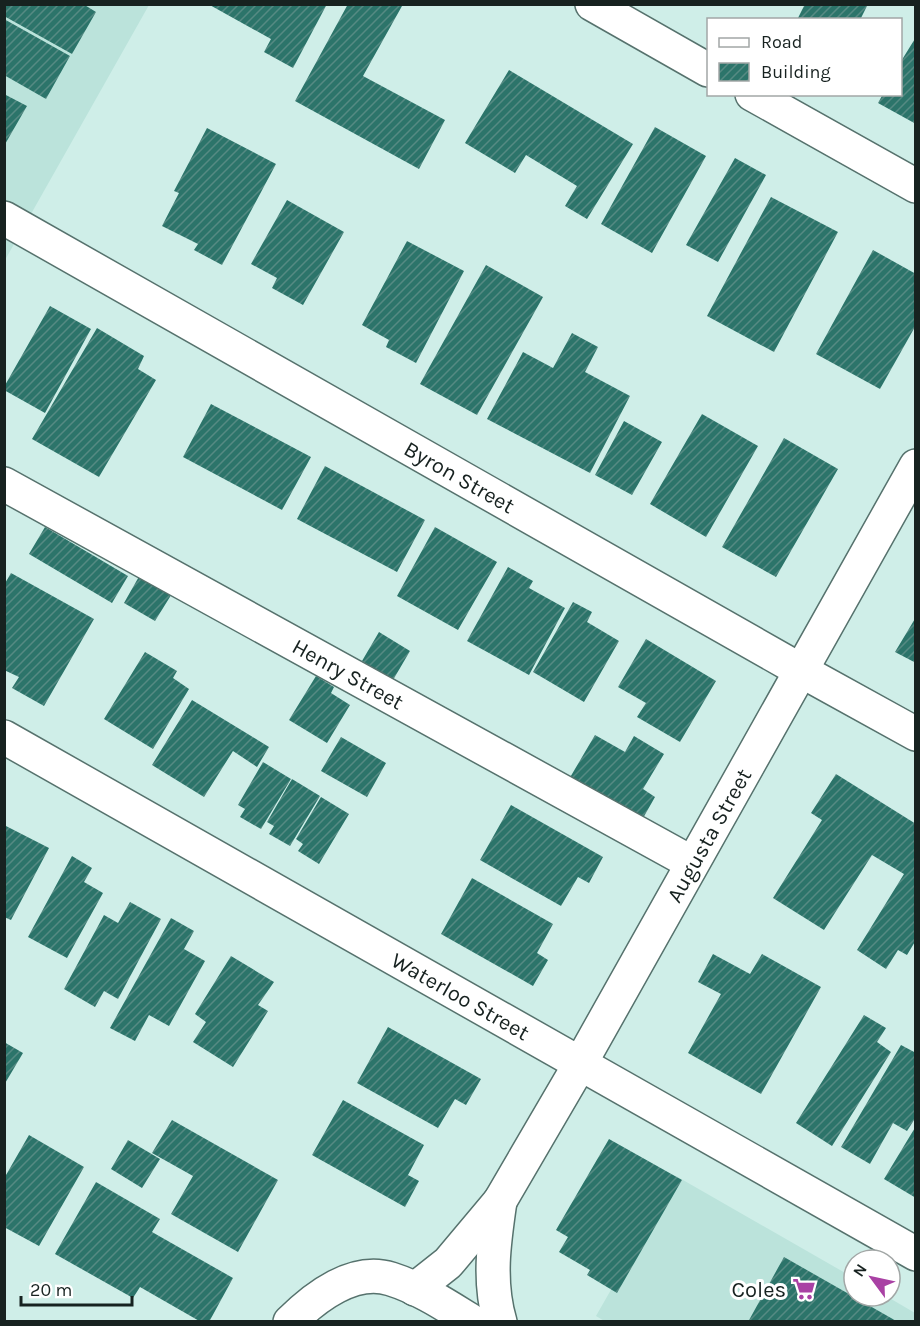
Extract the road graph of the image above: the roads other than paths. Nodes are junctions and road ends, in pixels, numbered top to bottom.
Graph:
1 (592, 4) edge
2 (707, 69) edge
3 (756, 96) edge
4 (915, 186) edge
5 (4, 218) edge
6 (915, 466) edge
7 (4, 484) edge
8 (800, 670) junction
9 (915, 734) edge
10 (4, 737) edge
11 (692, 863) junction
12 (580, 1064) junction
13 (500, 1201) junction
14 (915, 1254) edge
15 (415, 1289) junction
16 (290, 1322) edge
17 (473, 1322) edge
18 (500, 1322) edge

1 - 2 street
3 - 4 street
5 - 8 street, Byron Street
6 - 8 street, Augusta Street
7 - 11 street, Henry Street
8 - 9 street, Byron Street
8 - 11 street, Augusta Street
10 - 12 street, Waterloo Street
11 - 12 street, Augusta Street
12 - 13 street, Augusta Street
12 - 14 street, Waterloo Street
13 - 15 street, Augusta Street
13 - 18 street, Augusta Street
15 - 16 street
15 - 17 street

